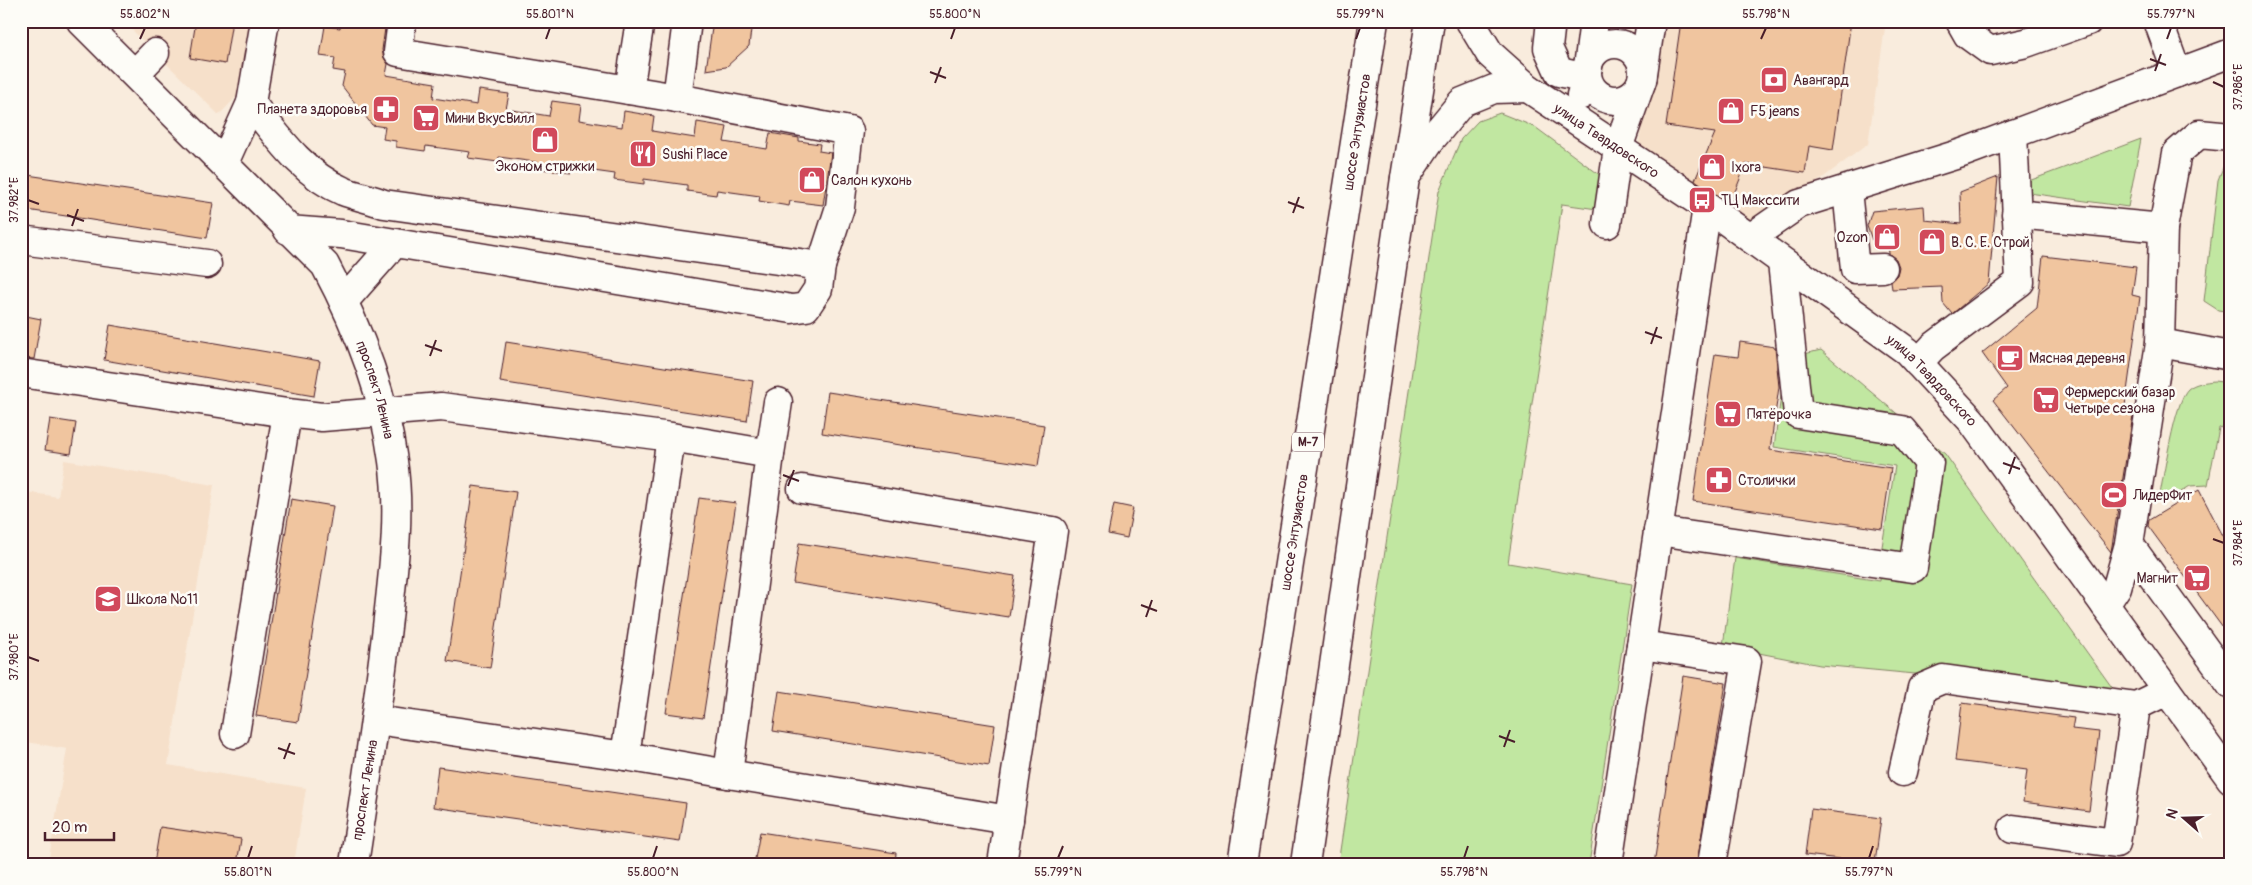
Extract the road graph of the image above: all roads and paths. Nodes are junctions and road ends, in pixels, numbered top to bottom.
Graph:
1 (81, 21) edge
2 (265, 21) edge
3 (402, 21) edge
4 (640, 21) edge
5 (687, 21) edge
6 (1374, 21) edge
7 (1430, 21) edge
8 (1470, 21) edge
9 (1551, 21) edge
10 (1594, 21) edge
11 (1651, 21) edge
12 (1960, 21) edge
13 (2088, 21) edge
14 (2158, 21) edge
15 (155, 53) dead end
16 (2231, 53) edge
17 (1588, 72) junction
18 (2177, 73) junction
19 (134, 74) junction
20 (1642, 80) junction
21 (1528, 88) junction
22 (628, 90) junction
23 (677, 98) junction
24 (251, 103) junction
25 (1573, 118) junction
26 (2013, 134) junction
27 (2231, 137) edge
28 (1618, 148) junction
29 (224, 163) junction
30 (1405, 178) junction
31 (1847, 190) junction
32 (1707, 207) junction
33 (2016, 214) junction
34 (1607, 224) dead end
35 (2163, 228) junction
36 (288, 230) junction
37 (1750, 238) junction
38 (21, 240) edge
39 (395, 243) junction
40 (1782, 262) junction
41 (207, 264) dead end
42 (821, 266) junction
43 (1883, 268) dead end
44 (344, 301) junction
45 (2160, 343) junction
46 (2231, 356) edge
47 (1918, 363) junction
48 (21, 373) edge
49 (778, 402) dead end
50 (383, 411) junction
51 (287, 413) junction
52 (671, 437) junction
53 (770, 454) junction
54 (802, 489) dead end
55 (1658, 531) junction
56 (2128, 544) junction
57 (2105, 605) junction
58 (1641, 645) junction
59 (2231, 685) edge
60 (2167, 691) junction
61 (2136, 706) junction
62 (376, 720) junction
63 (235, 734) dead end
64 (625, 756) junction
65 (1903, 772) dead end
66 (728, 774) junction
67 (2231, 780) edge
68 (1009, 820) junction
69 (2013, 829) dead end
70 (354, 864) edge
71 (1002, 864) edge
72 (1242, 864) edge
73 (1305, 864) edge
74 (1608, 864) edge
75 (1712, 864) edge

1 - 19 main road, проспект Ленина
2 - 24 main road
3 - 22 main road
4 - 22 main road
5 - 23 main road
6 - 72 main road, шоссе Энтузиастов / М-7
7 - 30 main road
8 - 21 main road, улица Твардовского
9 - 17 main road
10 - 17 main road
11 - 20 main road
12 - 13 main road
14 - 18 main road
15 - 19 main road
16 - 18 main road
17 - 20 main road
17 - 20 main road
17 - 25 main road
18 - 26 main road
19 - 29 main road, проспект Ленина
20 - 28 main road
21 - 25 main road, улица Твардовского
21 - 30 main road
22 - 23 main road
23 - 42 main road
24 - 29 main road
24 - 42 main road
25 - 28 main road, улица Твардовского
26 - 31 main road
26 - 33 main road
27 - 35 main road
28 - 32 main road, улица Твардовского
28 - 34 main road
29 - 36 main road, проспект Ленина
30 - 73 main road
31 - 37 main road
31 - 43 main road
32 - 37 main road, улица Твардовского
32 - 55 main road
33 - 35 main road
33 - 47 main road
35 - 45 main road
36 - 39 main road
36 - 44 main road, проспект Ленина
37 - 40 main road, улица Твардовского
38 - 41 main road
39 - 42 main road
39 - 44 main road
40 - 47 main road, улица Твардовского
40 - 55 main road
44 - 50 main road, проспект Ленина
45 - 46 main road
45 - 56 main road
47 - 57 main road, улица Твардовского
48 - 51 main road
49 - 53 main road
50 - 51 main road
50 - 52 main road
50 - 62 main road, проспект Ленина
51 - 63 main road
52 - 53 main road
52 - 64 main road
53 - 66 main road
54 - 68 main road
55 - 58 main road
56 - 57 main road
56 - 59 main road
57 - 60 main road, улица Твардовского
58 - 74 main road
58 - 75 main road
60 - 61 main road
60 - 67 main road, улица Твардовского
61 - 65 main road
61 - 69 main road
62 - 64 main road
62 - 70 main road, проспект Ленина
64 - 66 main road
66 - 68 main road
68 - 71 main road

